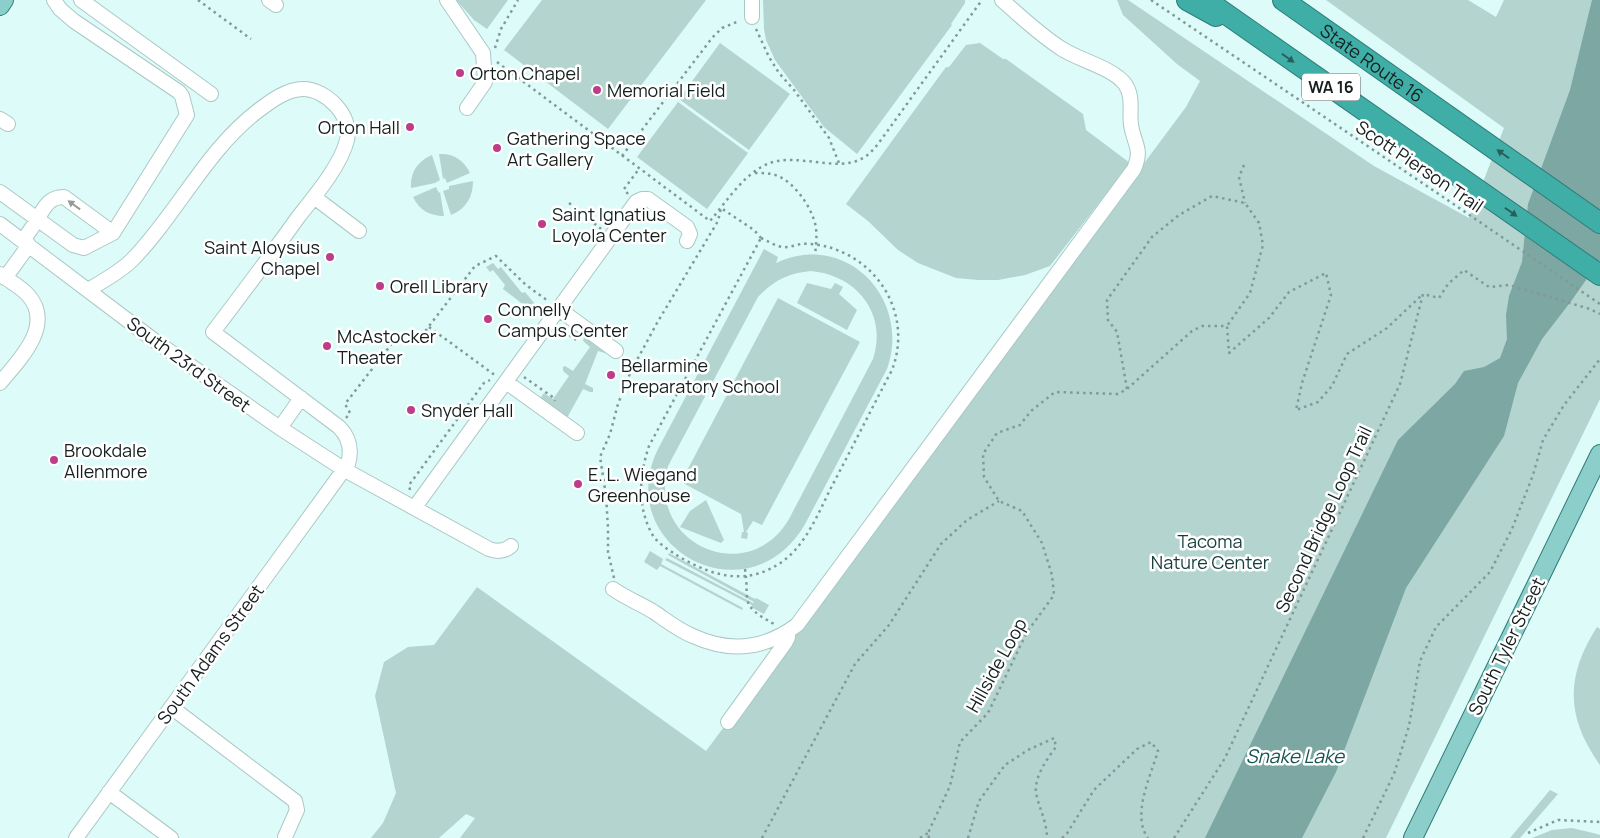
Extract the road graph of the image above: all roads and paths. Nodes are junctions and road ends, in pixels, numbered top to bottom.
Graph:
1 (4, 0) edge
2 (54, 0) edge
3 (81, 0) edge
4 (198, 0) edge
5 (446, 0) edge
6 (518, 0) edge
7 (752, 0) edge
8 (982, 0) edge
9 (1002, 0) edge
10 (1150, 0) edge
11 (1186, 0) edge
12 (1206, 0) edge
13 (1283, 0) edge
14 (0, 6) edge
15 (752, 17) junction
16 (251, 39) dead end
17 (1268, 44) junction
18 (484, 52) junction
19 (496, 62) junction
20 (188, 78) junction
21 (179, 92) junction
22 (210, 94) dead end
23 (467, 108) dead end
24 (622, 156) junction
25 (839, 163) junction
26 (1244, 165) dead end
27 (754, 173) junction
28 (0, 192) edge
29 (314, 197) junction
30 (569, 203) dead end
31 (1245, 203) junction
32 (721, 208) junction
33 (38, 219) junction
34 (1600, 223) edge
35 (0, 224) edge
36 (603, 230) dead end
37 (359, 231) dead end
38 (113, 233) junction
39 (761, 238) junction
40 (687, 241) dead end
41 (26, 243) junction
42 (816, 245) junction
43 (815, 255) dead end
44 (1600, 275) edge
45 (3, 276) edge
46 (88, 290) junction
47 (1423, 294) junction
48 (1600, 304) edge
49 (559, 309) junction
50 (1600, 314) edge
51 (1227, 326) junction
52 (428, 327) junction
53 (616, 351) dead end
54 (1600, 359) edge
55 (514, 370) junction
56 (0, 382) edge
57 (506, 382) junction
58 (1127, 389) junction
59 (301, 398) junction
60 (554, 398) dead end
61 (280, 428) junction
62 (339, 428) junction
63 (577, 433) dead end
64 (1600, 454) edge
65 (345, 470) junction
66 (1594, 480) edge
67 (999, 501) junction
68 (415, 507) junction
69 (511, 546) dead end
70 (745, 569) dead end
71 (746, 576) junction
72 (617, 592) joint
73 (788, 632) junction
74 (171, 707) junction
75 (728, 722) dead end
76 (110, 792) junction
77 (1600, 822) edge
78 (928, 833) junction
79 (1528, 833) dead end
80 (285, 837) dead end
81 (76, 838) edge
82 (171, 838) edge
83 (762, 838) edge
84 (920, 838) edge
85 (929, 838) edge
86 (968, 838) edge
87 (1047, 838) edge
88 (1062, 838) edge
89 (1148, 838) edge
90 (1174, 838) edge
91 (1363, 838) edge
92 (1413, 838) edge

1 - 14 main road
2 - 21 street
3 - 20 street
4 - 16 path
5 - 18 street
6 - 19 path
7 - 15 street
8 - 25 path
9 - 73 street
10 - 48 path, Scott Pierson Trail
11 - 17 highway
12 - 17 highway, WA 16
34 -> 13 highway, State Route 16 / WA 16
15 - 24 path
15 - 25 path
17 -> 44 highway, WA 16
18 - 19 path
18 - 23 street
19 - 24 path
20 - 21 street
20 - 22 street
21 - 38 street
24 - 32 path
25 - 27 path
26 - 31 path
27 - 32 path
27 - 42 path
28 - 33 street
29 - 37 street
29 - 46 street
29 - 59 street
30 - 36 path
31 - 51 path
31 - 58 path
32 - 39 path
32 - 72 path
33 - 38 street
38 -> 33 street
33 - 41 street
35 - 41 street, South 23rd Street
39 - 42 path
39 - 71 path
40 - 49 street
41 - 45 street
41 - 46 street, South 23rd Street
42 - 43 path
42 - 71 path
45 - 56 street
46 - 61 street, South 23rd Street
47 - 50 path
47 - 51 path
47 - 90 path, Second Bridge Loop Trail
49 - 52 path
49 - 53 street
49 - 55 street
51 - 58 path
52 - 57 path
52 - 62 path
54 - 91 path
55 - 57 street
55 - 60 path
57 - 63 street
57 - 68 street
58 - 67 path
59 - 61 street
59 - 62 street
61 - 65 street, South 23rd Street
62 - 65 street
64 - 66 main road, South Tyler Street
65 - 68 street, South 23rd Street
65 - 74 street, South Adams Street
66 - 92 main road, South Tyler Street
67 - 78 path, Hillside Loop
67 - 83 path
68 - 69 street, South 23rd Street
70 - 71 path
71 - 73 path
72 - 73 street
73 - 75 street
74 - 76 street, South Adams Street
74 - 80 street
76 - 81 street, South Adams Street
76 - 82 street
77 - 79 path
78 - 84 path
78 - 85 path
86 - 87 path
88 - 89 path

